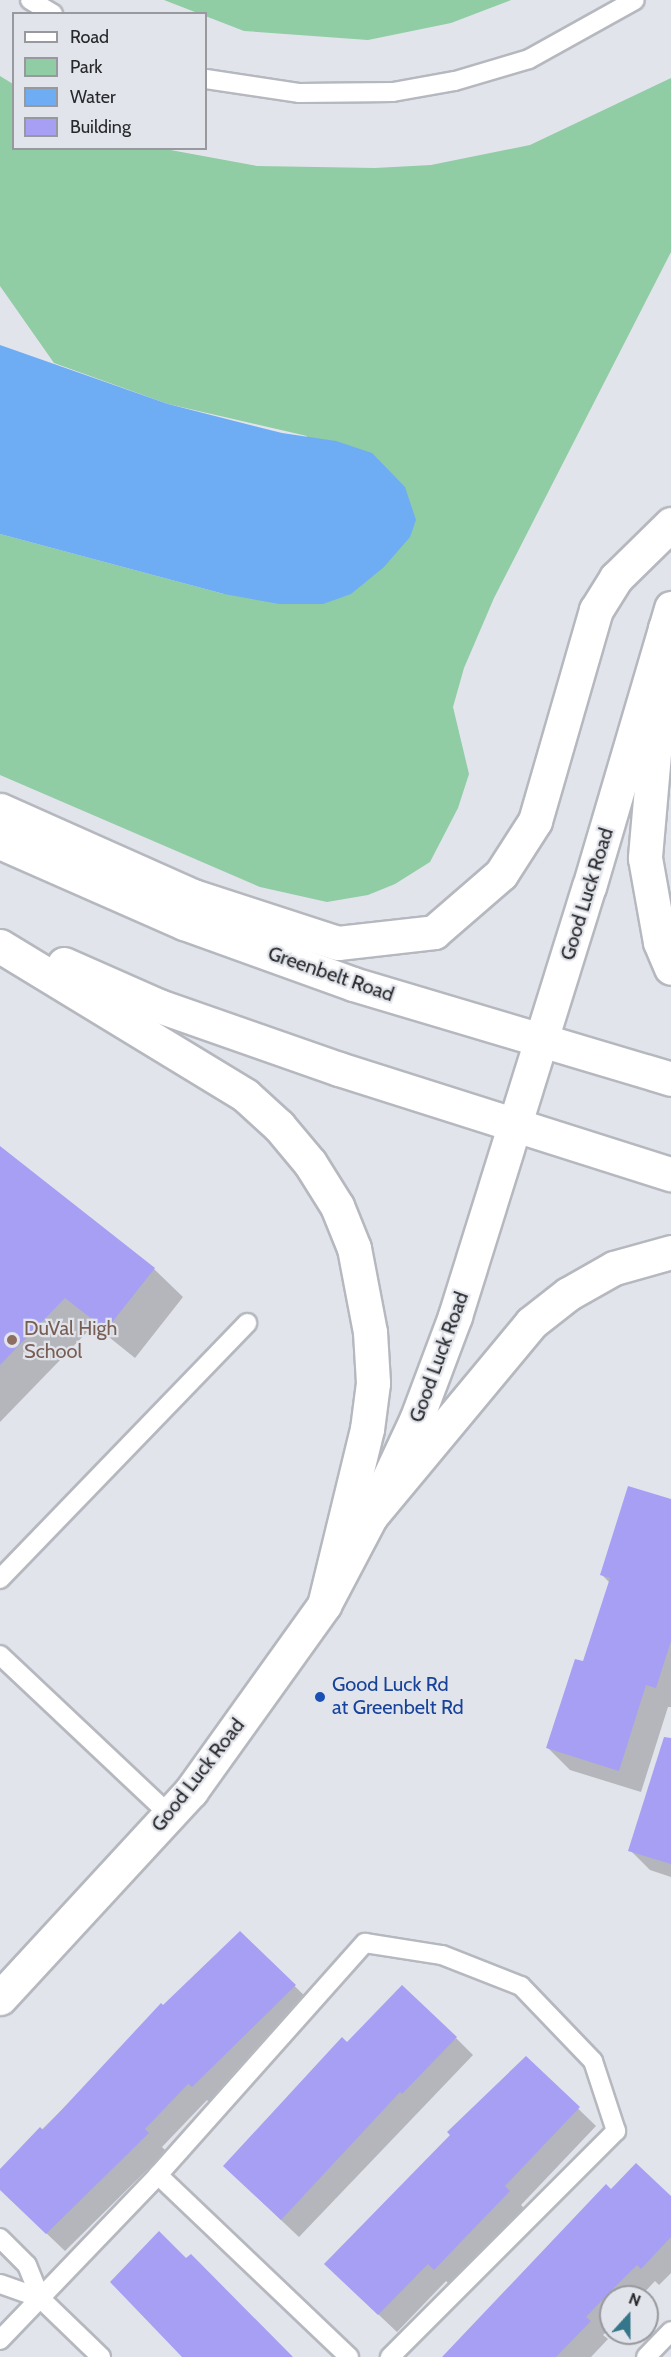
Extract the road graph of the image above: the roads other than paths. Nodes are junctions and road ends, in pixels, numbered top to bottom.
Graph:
1 (30, 0) edge
2 (635, 0) edge
3 (50, 12) edge
4 (207, 79) edge
5 (671, 524) edge
6 (668, 618) edge
7 (0, 810) edge
8 (0, 842) edge
9 (0, 937) edge
10 (0, 946) edge
11 (671, 968) edge
12 (542, 1039) junction
13 (671, 1079) edge
14 (517, 1123) junction
15 (671, 1174) edge
16 (671, 1252) edge
17 (247, 1323) dead end
18 (371, 1516) junction
19 (0, 1579) edge
20 (324, 1605) junction
21 (0, 1655) edge
22 (170, 1815) junction
23 (0, 1998) edge
24 (158, 2175) junction
25 (0, 2238) edge
26 (0, 2284) edge
27 (40, 2298) junction
28 (671, 2331) edge
29 (0, 2340) edge
30 (101, 2357) edge
31 (349, 2357) edge
32 (390, 2357) edge
33 (646, 2357) edge

1 - 3 lane
2 - 4 lane
5 - 7 main road
6 - 11 main road
6 - 12 main road, Good Luck Road
8 - 12 main road, Greenbelt Road
9 - 14 main road
10 - 20 main road
12 - 13 main road, Greenbelt Road
12 - 14 main road, Good Luck Road
14 - 15 main road
14 - 18 main road, Good Luck Road
16 - 18 main road
17 - 19 lane
18 - 20 main road, Good Luck Road
20 - 22 main road, Good Luck Road
21 - 22 lane
22 - 23 main road, Good Luck Road
24 - 27 lane
24 - 31 lane
24 - 32 lane
25 - 27 lane
26 - 27 lane
27 - 29 lane
27 - 30 lane
28 - 33 lane

